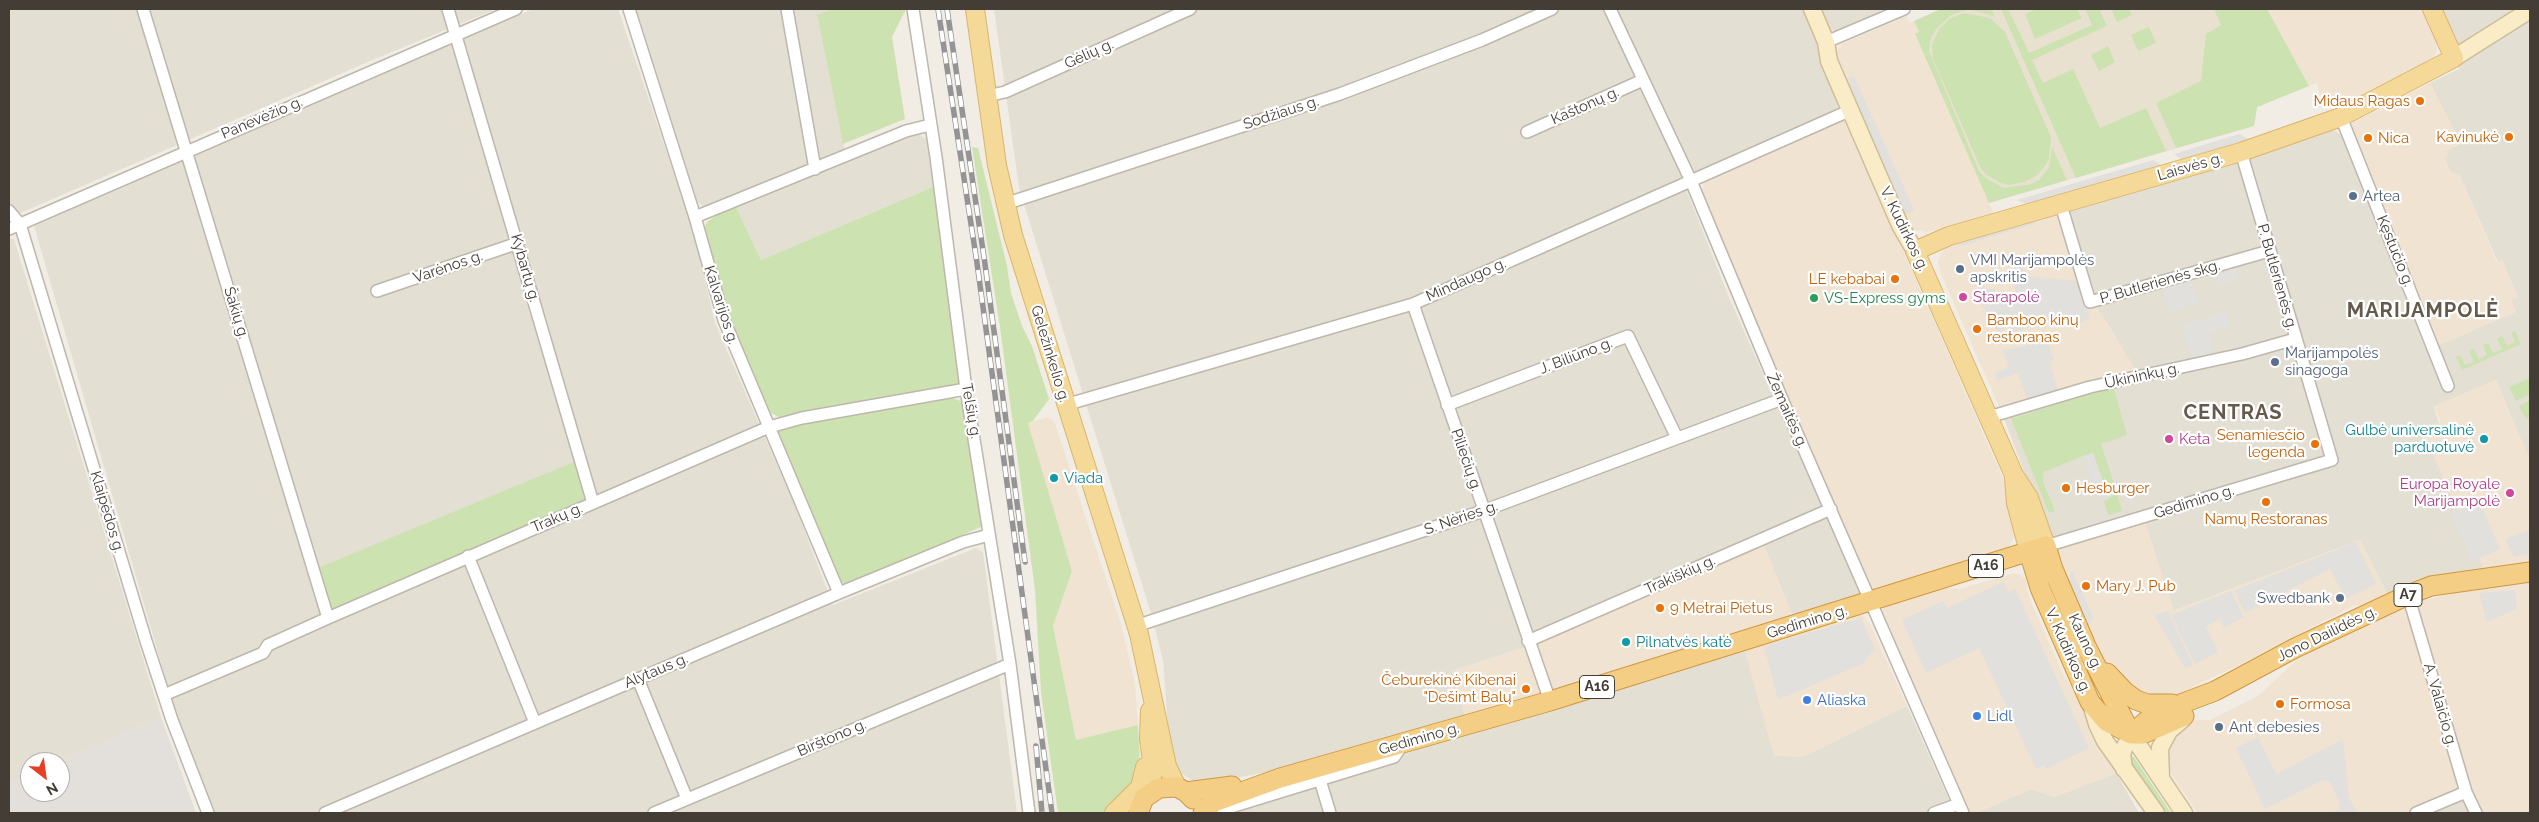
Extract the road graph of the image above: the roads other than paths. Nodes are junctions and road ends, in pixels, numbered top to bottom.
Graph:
1 (143, 9) edge
2 (448, 9) edge
3 (516, 9) edge
4 (629, 9) edge
5 (787, 9) edge
6 (913, 9) edge
7 (975, 9) edge
8 (1190, 9) edge
9 (1552, 9) edge
10 (1610, 9) edge
11 (1812, 9) edge
12 (1904, 9) edge
13 (2432, 9) edge
14 (2530, 10) edge
15 (457, 34) junction
16 (1826, 42) junction
17 (2454, 58) junction
18 (1643, 80) junction
19 (987, 96) junction
20 (1850, 110) junction
21 (2341, 117) junction
22 (930, 125) junction
23 (1526, 132) dead end
24 (187, 150) junction
25 (2241, 152) junction
26 (815, 170) junction
27 (1691, 181) junction
28 (1005, 204) junction
29 (2061, 205) junction
30 (9, 211) edge
31 (695, 217) junction
32 (20, 224) junction
33 (9, 229) edge
34 (1903, 230) junction
35 (1944, 237) junction
36 (518, 243) junction
37 (1916, 250) junction
38 (2269, 251) junction
39 (377, 291) dead end
40 (1413, 304) junction
41 (2295, 339) junction
42 (2448, 386) dead end
43 (966, 388) junction
44 (1782, 399) junction
45 (1065, 405) junction
46 (1447, 405) junction
47 (1989, 417) junction
48 (769, 427) junction
49 (1677, 438) junction
50 (2332, 460) joint
51 (593, 503) junction
52 (1831, 509) junction
53 (1483, 511) junction
54 (989, 534) junction
55 (2038, 549) junction
56 (468, 556) junction
57 (2530, 572) edge
58 (839, 593) junction
59 (2408, 595) junction
60 (1872, 602) junction
61 (328, 618) junction
62 (1136, 626) junction
63 (1528, 641) junction
64 (2086, 646) junction
65 (1010, 664) junction
66 (638, 679) junction
67 (1151, 693) junction
68 (164, 695) junction
69 (1550, 701) junction
70 (2090, 702) junction
71 (2187, 708) junction
72 (535, 723) junction
73 (2130, 734) junction
74 (1149, 739) junction
75 (1404, 743) junction
76 (2124, 769) junction
77 (1280, 778) junction
78 (1320, 780) junction
79 (2162, 781) junction
80 (1181, 790) junction
81 (1151, 791) junction
82 (2466, 792) junction
83 (687, 799) junction
84 (1961, 809) edge
85 (208, 813) edge
86 (325, 813) edge
87 (654, 813) edge
88 (1029, 813) edge
89 (1114, 813) edge
90 (1138, 813) edge
91 (1198, 813) edge
92 (1203, 813) edge
93 (1220, 813) edge
94 (1330, 813) edge
95 (1934, 813) edge
96 (2156, 813) edge
97 (2184, 813) edge
98 (2416, 813) edge
99 (2476, 813) edge

1 - 24 street, Šakių g.
2 - 15 street, Kybartų g.
3 - 15 street, Panevėžio g.
4 - 31 street, Kalvarijos g.
5 - 26 street
6 - 22 street, Telšių g.
7 - 19 main road, Geležinkelio g.
8 - 19 street, Gėlių g.
9 - 28 street, Sodžiaus g.
10 - 18 street, Žemaitės g.
11 - 16 main road, V. Kudirkos g.
12 - 16 street
13 - 17 main road
14 - 17 main road
15 - 24 street, Panevėžio g.
15 - 36 street, Kybartų g.
16 - 20 main road, V. Kudirkos g.
17 - 21 main road, Laisvės g.
18 - 23 street, Kaštonų g.
18 - 27 street, Žemaitės g.
19 - 28 main road, Geležinkelio g.
20 - 27 street, Mindaugo g.
20 - 34 main road, V. Kudirkos g.
21 - 25 main road, Laisvės g.
21 - 42 street, Kęstučio g.
22 - 26 street
22 - 43 street, Telšių g.
24 - 32 street, Panevėžio g.
24 - 61 street, Šakių g.
25 - 29 main road, Laisvės g.
25 - 38 street, P. Butlerienės g.
26 - 31 street
27 - 40 street, Mindaugo g.
27 - 44 street, Žemaitės g.
28 - 45 main road, Geležinkelio g.
29 - 35 main road, Laisvės g.
29 - 38 street, P. Butlerienės skg.
30 - 32 street, Klaipėdos g.
31 - 48 street, Kalvarijos g.
32 - 33 street, Panevėžio g.
32 - 68 street, Klaipėdos g.
34 - 35 main road
34 - 37 main road, V. Kudirkos g.
35 - 37 main road, Laisvės g.
36 - 39 street, Varėnos g.
36 - 51 street, Kybartų g.
37 - 47 main road, V. Kudirkos g.
38 - 41 street, P. Butlerienės g.
40 - 45 street, Mindaugo g.
40 - 46 street, Piliečių g.
41 - 47 street, Ūkininkų g.
41 - 50 street, P. Butlerienės g.
43 - 48 street, Trakų g.
43 - 54 street, Telšių g.
44 - 49 street, S. Nėries g.
44 - 52 street, Žemaitės g.
45 - 62 main road, Geležinkelio g.
46 - 49 street, J. Biliūno g.
46 - 53 street, Piliečių g.
47 - 55 main road, V. Kudirkos g.
48 - 51 street, Trakų g.
48 - 58 street, Kalvarijos g.
49 - 53 street, S. Nėries g.
50 - 55 street, Gedimino g.
51 - 56 street, Trakų g.
52 - 60 street, Žemaitės g.
52 - 63 street, Trakiškių g.
53 - 62 street, S. Nėries g.
53 - 63 street, Piliečių g.
54 - 58 street, Alytaus g.
54 - 65 street, Telšių g.
55 - 60 highway, Gedimino g. / A16
55 - 64 highway, Kauno g.
55 - 70 highway, V. Kudirkos g.
56 - 61 street, Trakų g.
56 - 72 street
57 - 59 highway, Jono Dailidės g. / A7
58 - 66 street, Alytaus g.
59 - 71 highway, Jono Dailidės g. / A7
59 - 82 street, A. Valaičio g.
60 - 69 highway, Gedimino g. / A16
60 - 84 street, Žemaitės g.
61 - 68 street, Trakų g.
62 - 67 main road, Geležinkelio g.
63 - 69 street, Piliečių g.
64 - 71 highway
64 - 73 highway, Kauno g.
65 - 83 street, Birštono g.
65 - 88 street, Telšių g.
66 - 72 street, Alytaus g.
66 - 83 street
67 - 74 main road, Geležinkelio g.
67 - 80 main road, Geležinkelio g.
68 - 85 street, Klaipėdos g.
69 - 75 highway, Gedimino g. / A16
70 - 73 highway
70 - 76 main road, V. Kudirkos g.
71 - 73 highway
71 - 79 main road
72 - 86 street, Alytaus g.
73 - 76 main road
73 - 79 main road
74 - 81 main road, Geležinkelio g.
74 - 89 main road
75 - 77 highway, Gedimino g. / A16
75 - 78 street
76 - 96 main road, V. Kudirkos g.
77 - 80 highway, Gedimino g. / A16
77 - 92 highway, Gedimino g. / A16
78 - 93 street
78 - 94 street
79 - 97 main road
80 - 81 highway, Gedimino g.
80 - 91 highway
81 - 90 highway
82 - 98 street
82 - 99 street, A. Valaičio g.
83 - 87 street, Birštono g.
84 - 95 street

